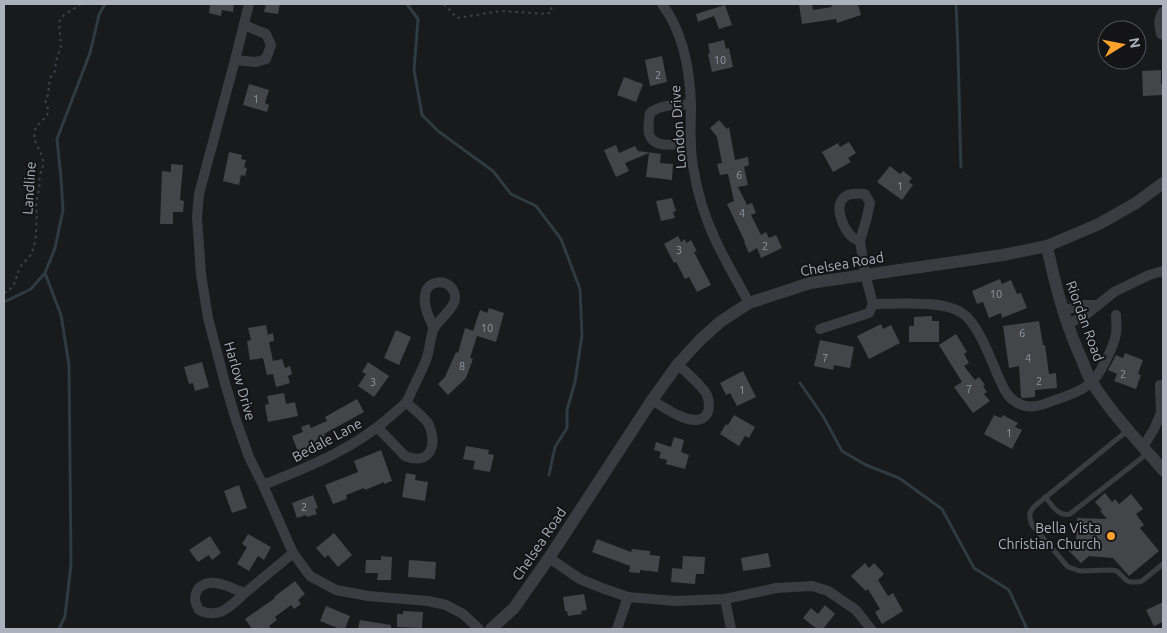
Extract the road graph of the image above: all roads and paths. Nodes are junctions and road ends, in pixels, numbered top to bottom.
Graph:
1 (81, 4) edge
2 (249, 4) edge
3 (444, 4) edge
4 (548, 4) edge
5 (662, 4) edge
6 (1163, 12) edge
7 (244, 25) junction
8 (1163, 35) edge
9 (235, 60) junction
10 (691, 104) junction
11 (690, 143) junction
12 (1163, 183) edge
13 (860, 241) dead end
14 (1047, 246) junction
15 (1163, 271) edge
16 (865, 274) junction
17 (4, 293) edge
18 (749, 303) junction
19 (872, 304) junction
20 (1098, 304) junction
21 (1062, 311) junction
22 (1116, 315) dead end
23 (1067, 324) junction
24 (434, 329) dead end
25 (820, 329) dead end
26 (678, 364) junction
27 (1092, 382) junction
28 (1160, 385) dead end
29 (652, 400) junction
30 (406, 402) junction
31 (378, 428) junction
32 (1128, 430) junction
33 (1146, 450) junction
34 (1163, 470) edge
35 (263, 485) junction
36 (1045, 497) junction
37 (293, 553) junction
38 (549, 558) junction
39 (1163, 564) edge
40 (245, 593) junction
41 (628, 598) junction
42 (725, 598) junction
43 (478, 629) edge
44 (491, 629) edge
45 (617, 629) edge
46 (731, 629) edge
47 (872, 629) edge

1 - 17 path, Landline
2 - 7 street, Harlow Drive
3 - 4 path
5 - 10 street, London Drive
6 - 8 street
7 - 9 street, Harlow Drive
7 - 9 street
9 - 35 street, Harlow Drive
10 - 11 street, London Drive
10 - 11 street
11 - 18 street, London Drive
12 - 14 street, Chelsea Road
13 - 16 street
14 - 16 street, Chelsea Road
14 - 21 street, Riordan Road
15 - 20 street
16 - 18 street, Chelsea Road
16 - 19 street
18 - 26 street, Chelsea Road
19 - 25 street
19 - 27 street
20 - 21 street
20 - 23 street
21 - 23 street, Riordan Road
22 - 27 street
23 - 27 street, Riordan Road
24 - 30 street, Bedale Lane
26 - 29 street, Chelsea Road
26 - 29 street
27 - 32 street, Riordan Road
28 - 33 street
29 - 38 street, Chelsea Road
30 - 31 street, Bedale Lane
30 - 31 street
31 - 35 street, Bedale Lane
32 - 33 street, Riordan Road
32 - 36 lane
33 - 34 street, Riordan Road
33 - 36 lane
35 - 37 street, Harlow Drive
36 - 39 lane
37 - 40 street
37 - 43 street, Harlow Drive
38 - 41 street
38 - 44 street, Chelsea Road
40 - 40 street
41 - 42 street
41 - 45 street
42 - 46 street
42 - 47 street

